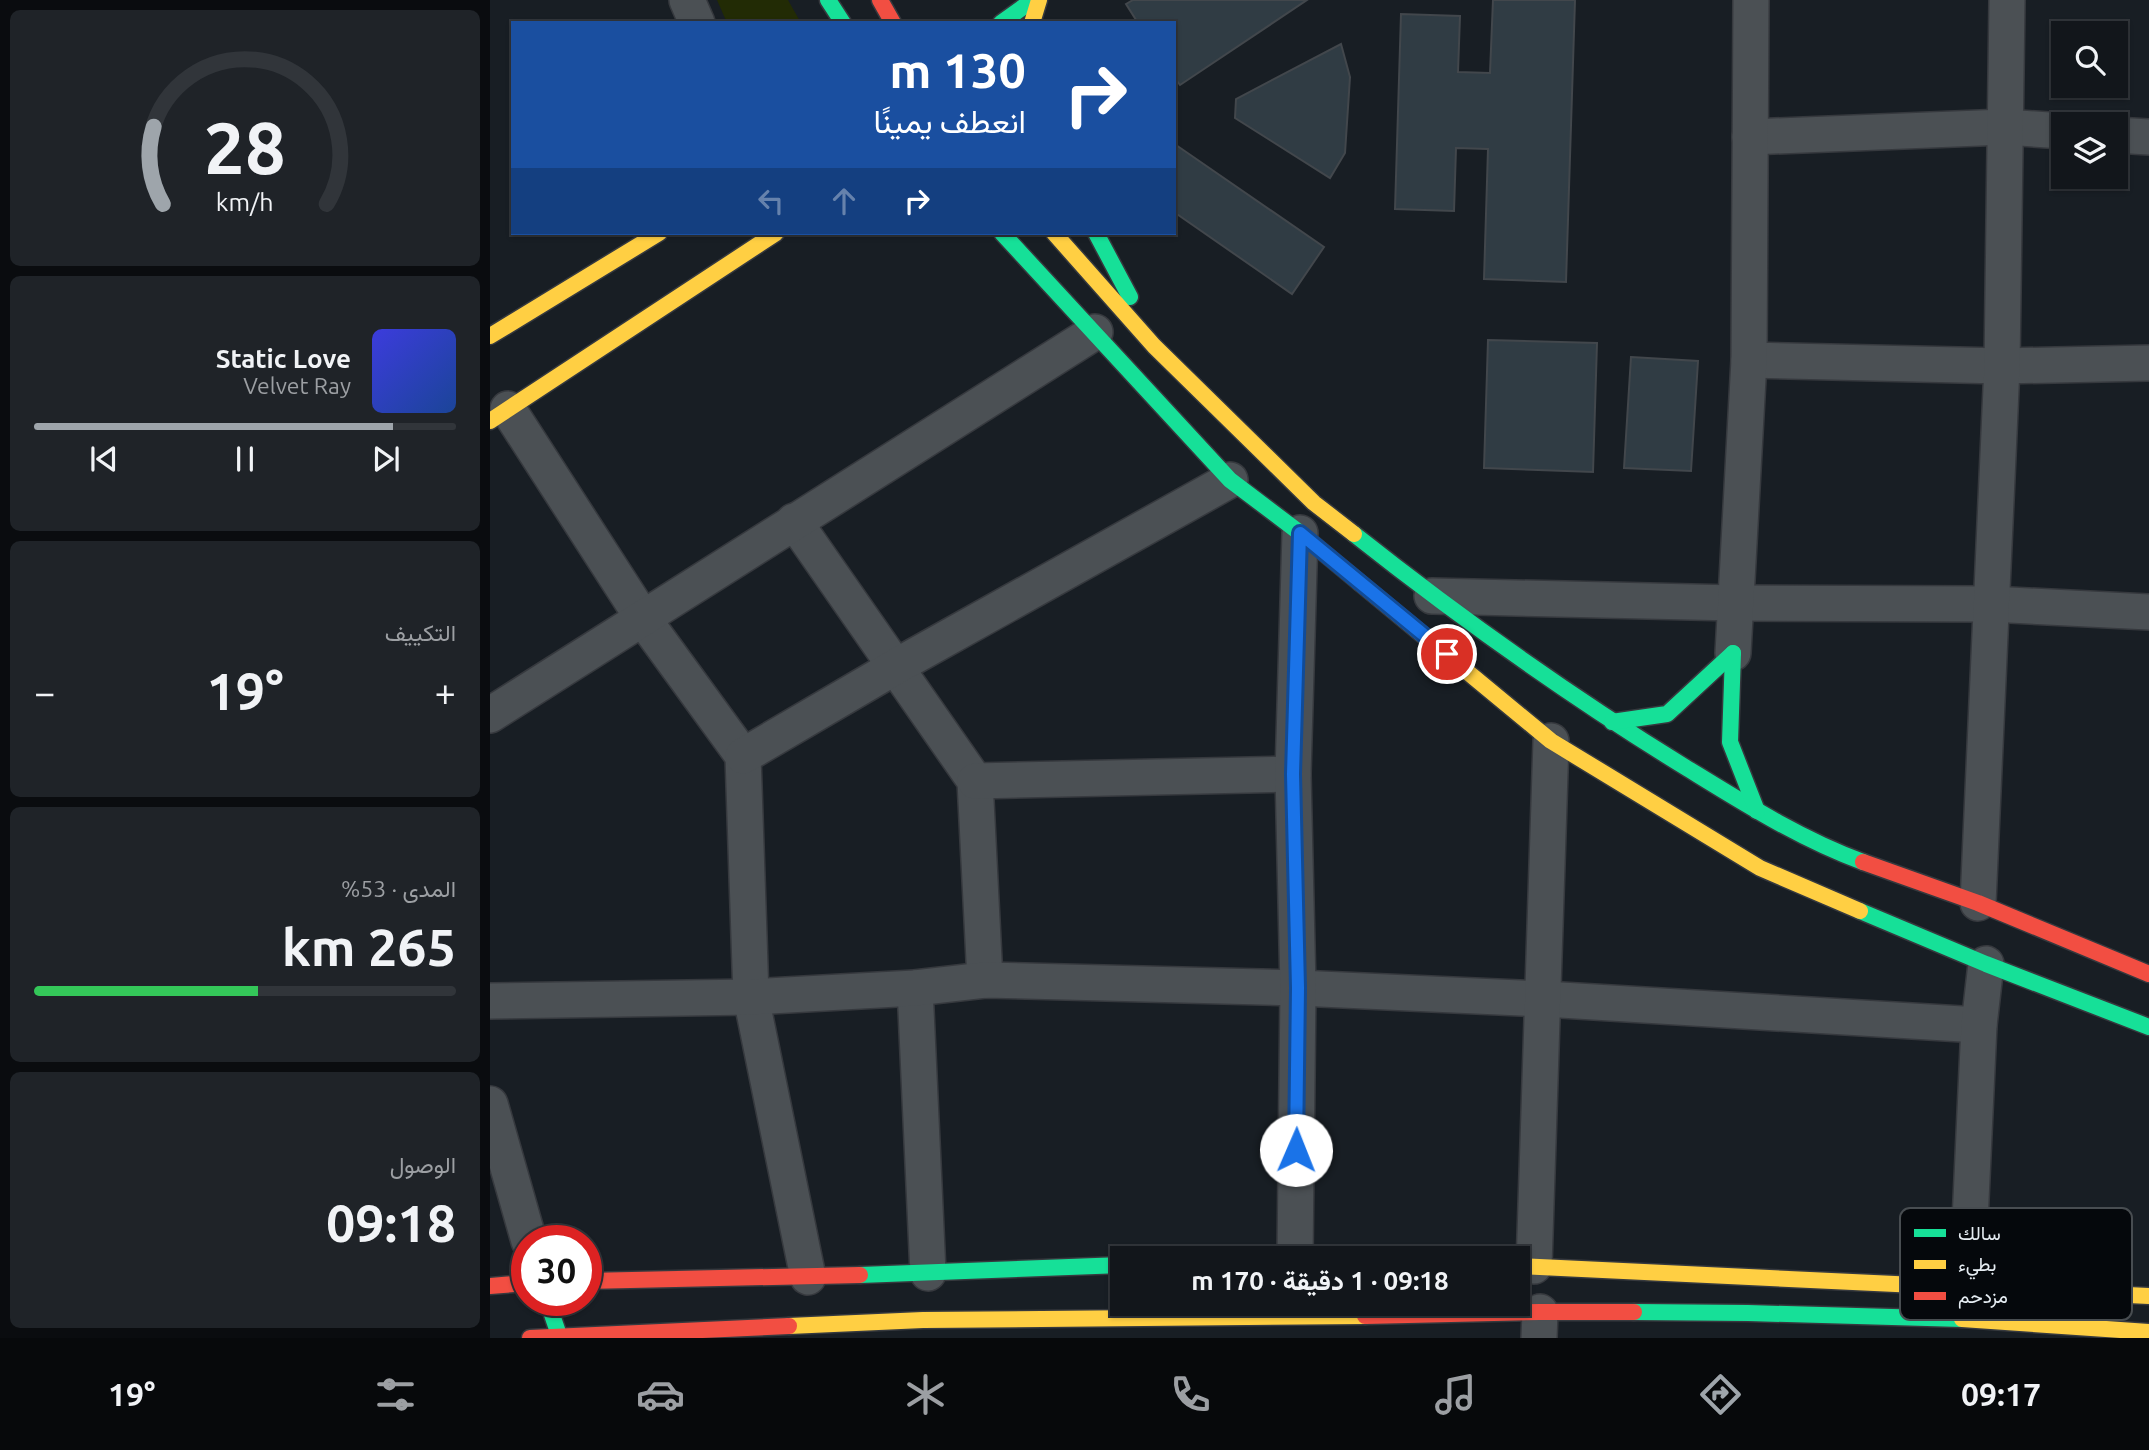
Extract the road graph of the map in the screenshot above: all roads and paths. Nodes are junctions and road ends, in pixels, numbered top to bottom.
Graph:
1 (687, 0) edge
2 (828, 0) edge
3 (880, 0) edge
4 (1033, 0) edge
5 (1040, 0) edge
6 (1751, 0) edge
7 (2007, 0) edge
8 (1010, 17) edge
9 (696, 21) edge
10 (842, 21) edge
11 (893, 21) edge
12 (2005, 127) junction
13 (2051, 130) edge
14 (2128, 136) edge
15 (1750, 137) junction
16 (2149, 137) edge
17 (656, 235) edge
18 (773, 235) edge
19 (1004, 235) edge
20 (1056, 235) edge
21 (1097, 235) edge
22 (1095, 332) junction
23 (490, 336) edge
24 (1154, 346) junction
25 (1749, 360) junction
26 (2149, 363) edge
27 (2002, 366) junction
28 (499, 415) edge
29 (1230, 480) junction
30 (794, 521) junction
31 (1300, 533) junction
32 (1432, 596) junction
33 (1735, 603) junction
34 (1990, 604) junction
35 (2149, 612) edge
36 (644, 620) junction
37 (1733, 653) junction
38 (895, 667) junction
39 (490, 715) edge
40 (1612, 722) junction
41 (1551, 741) junction
42 (743, 756) junction
43 (1293, 774) junction
44 (975, 781) junction
45 (1757, 811) junction
46 (1978, 903) junction
47 (1986, 964) junction
48 (2149, 974) edge
49 (985, 980) junction
50 (915, 988) junction
51 (1298, 988) junction
52 (751, 997) junction
53 (1544, 999) junction
54 (490, 1001) edge
55 (1979, 1025) junction
56 (2149, 1027) edge
57 (490, 1104) edge
58 (1968, 1208) edge
59 (524, 1225) edge
60 (1295, 1246) edge
61 (1526, 1246) edge
62 (1110, 1265) edge
63 (1530, 1267) edge
64 (928, 1273) junction
65 (808, 1277) junction
66 (602, 1281) edge
67 (511, 1284) edge
68 (490, 1286) edge
69 (1900, 1307) edge
70 (552, 1316) edge
71 (1900, 1317) edge
72 (2024, 1320) edge
73 (1539, 1325) edge
74 (1748, 1326) edge
75 (1299, 1328) edge
76 (923, 1329) edge
77 (2149, 1332) edge
78 (530, 1338) edge
79 (560, 1338) edge

1 - 9 street
2 - 10 main road
3 - 11 main road
4 - 8 main road
5 - 8 main road
6 - 15 street
7 - 12 street
12 - 13 street
12 - 15 street
12 - 27 street
14 - 16 street
15 - 25 street
17 - 23 main road
18 - 28 main road
19 - 22 main road
20 - 24 main road
21 - 24 main road
22 - 29 main road
22 - 30 street
24 - 32 main road
25 - 27 street
25 - 33 street
26 - 27 street
27 - 34 street
28 - 36 street
29 - 31 main road
29 - 38 street
30 - 36 street
30 - 38 street
31 - 41 main road
31 - 43 street
32 - 33 street
32 - 40 main road
33 - 34 street
33 - 37 street
34 - 35 street
34 - 46 street
36 - 39 street
36 - 42 street
37 - 40 main road
37 - 45 main road
38 - 42 street
38 - 44 street
40 - 45 main road
41 - 47 main road
41 - 53 street
42 - 52 street
43 - 44 street
43 - 51 street
44 - 49 street
45 - 46 main road
46 - 48 main road
47 - 55 street
47 - 56 main road
49 - 50 street
49 - 51 street
50 - 52 street
50 - 64 street
51 - 53 street
51 - 60 street
52 - 54 street
52 - 65 street
53 - 55 street
53 - 61 street
55 - 58 street
57 - 59 street
62 - 64 main road
63 - 69 main road
64 - 65 main road
65 - 66 main road
67 - 68 main road
70 - 79 main road
71 - 74 main road
72 - 77 main road
73 - 74 main road
73 - 75 main road
75 - 76 main road
76 - 79 main road
78 - 79 main road

